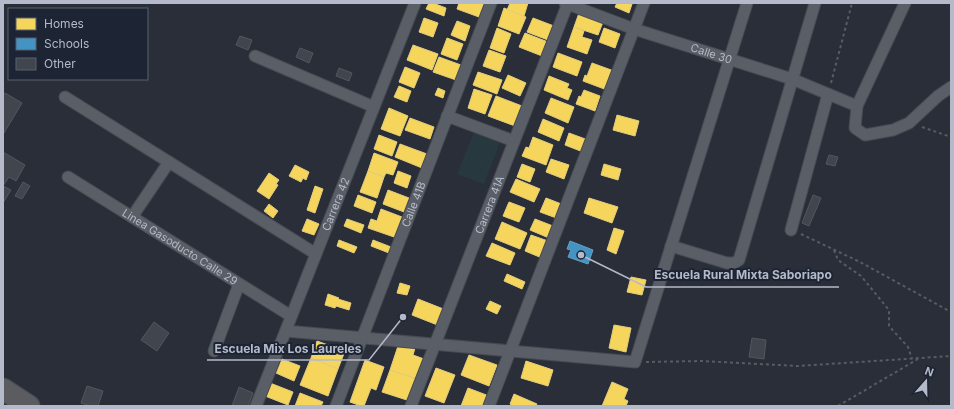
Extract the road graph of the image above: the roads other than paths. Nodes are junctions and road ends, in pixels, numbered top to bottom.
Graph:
1 (415, 3) edge
2 (491, 3) edge
3 (567, 3) edge
4 (644, 3) edge
5 (747, 3) edge
6 (815, 3) edge
7 (905, 3) edge
8 (634, 29) junction
9 (255, 56) dead end
10 (729, 59) junction
11 (792, 79) junction
12 (951, 87) edge
13 (828, 94) junction
14 (65, 96) dead end
15 (857, 106) junction
16 (374, 107) junction
17 (447, 116) junction
18 (514, 141) junction
19 (169, 162) junction
20 (68, 178) dead end
21 (132, 217) junction
22 (792, 230) road end
23 (671, 246) junction
24 (316, 254) junction
25 (239, 284) junction
26 (291, 316) junction
27 (286, 331) junction
28 (362, 338) junction
29 (436, 344) junction
30 (214, 351) dead end
31 (510, 351) junction
32 (3, 389) edge
33 (29, 406) edge
34 (256, 406) edge
35 (336, 406) edge
36 (411, 406) edge
37 (489, 406) edge

1 - 16 street, Carrera 42
2 - 17 street, Calle 41B
3 - 8 street, Calle 30
3 - 18 street, Carrera 41A
4 - 8 street
5 - 10 street
6 - 11 street
7 - 15 street
8 - 10 street, Calle 30
8 - 31 street
9 - 16 street
10 - 11 street, Calle 30
10 - 23 street
11 - 13 street, Calle 30
11 - 23 street
12 - 15 street
13 - 15 street, Calle 30
13 - 22 street
14 - 19 street
16 - 24 street, Carrera 42
17 - 18 street
17 - 28 street, Calle 41B
18 - 29 street, Carrera 41A
19 - 21 street
19 - 24 street
20 - 21 street, Linea Gasoducto Calle 29
21 - 25 street, Linea Gasoducto Calle 29
23 - 31 street
24 - 26 street, Carrera 42
25 - 26 street, Linea Gasoducto Calle 29
25 - 30 street
26 - 27 street, Carrera 42
27 - 28 street
27 - 34 street, Carrera 42
28 - 29 street
28 - 35 street, Calle 41B
29 - 31 street
29 - 36 street, Carrera 41A
31 - 37 street
32 - 33 highway

